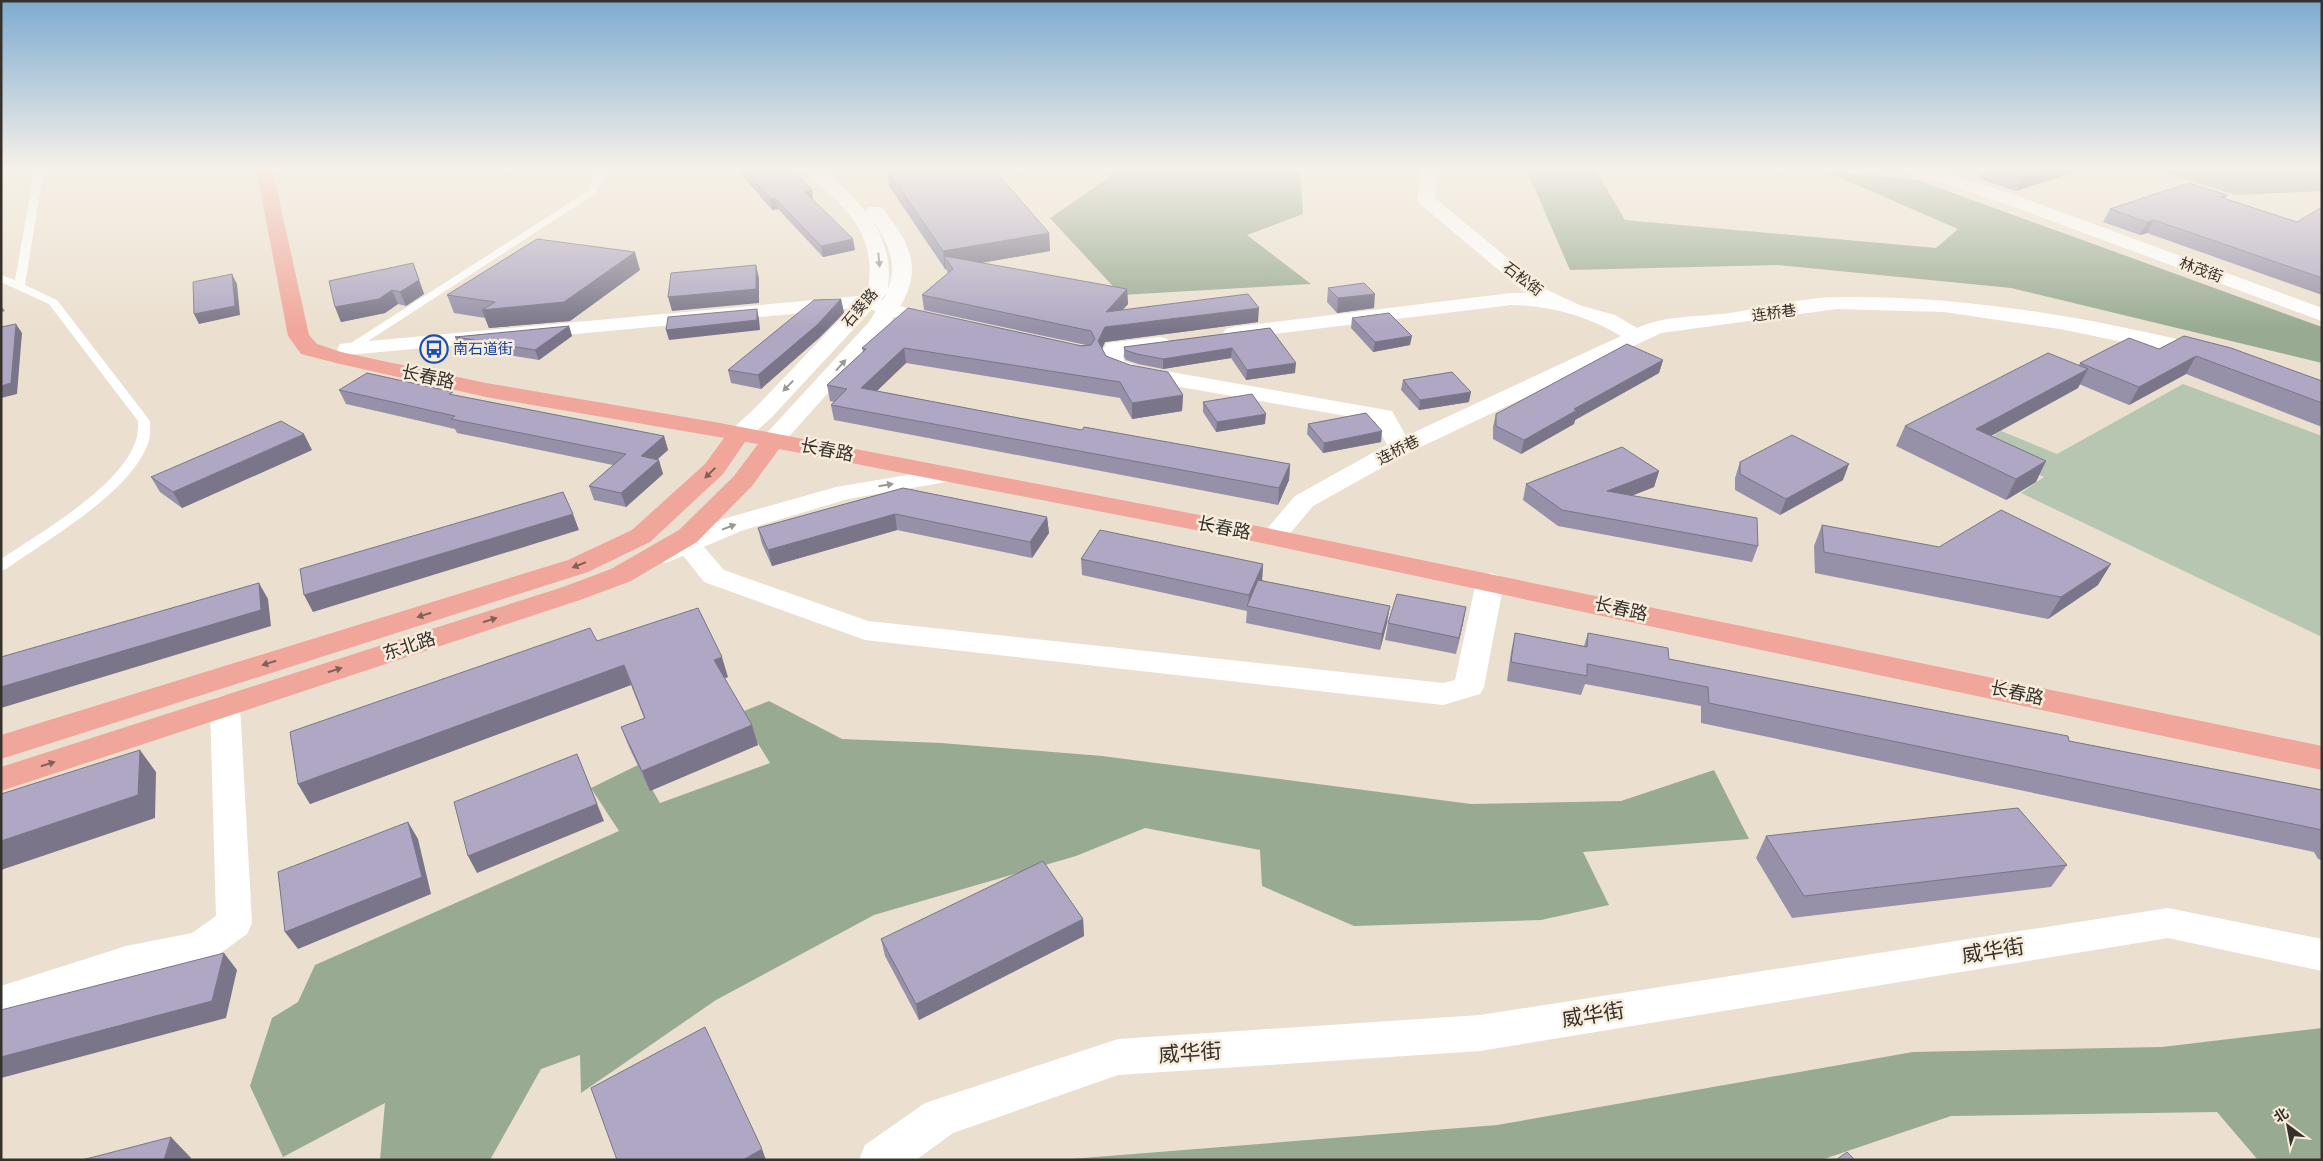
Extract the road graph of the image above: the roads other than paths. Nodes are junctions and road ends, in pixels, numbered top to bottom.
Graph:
1 (30, 221) edge
2 (275, 221) edge
3 (547, 221) edge
4 (864, 221) edge
5 (884, 221) edge
6 (1452, 221) edge
7 (2069, 221) edge
8 (1, 278) edge
9 (19, 286) junction
10 (869, 302) junction
11 (889, 310) junction
12 (1575, 310) junction
13 (2322, 315) edge
14 (960, 326) edge
15 (1213, 336) edge
16 (1636, 336) junction
17 (1184, 340) edge
18 (342, 353) junction
19 (2222, 358) edge
20 (739, 434) junction
21 (773, 440) junction
22 (1400, 448) junction
23 (949, 475) junction
24 (1274, 537) junction
25 (688, 545) junction
26 (1, 566) edge
27 (621, 575) junction
28 (1490, 582) junction
29 (225, 706) junction
30 (1, 747) edge
31 (2322, 758) edge
32 (1, 779) edge
33 (2322, 955) edge
34 (1, 1003) edge
35 (880, 1160) edge

1 - 9 lane
2 - 18 main road, 长春路
3 - 18 lane
4 -> 10 street, 石葵路
5 - 11 street, 石葵路
6 - 12 street, 石松街
7 - 13 street, 林茂街
8 - 9 lane
9 - 26 lane
10 - 11 street
10 - 18 street
10 -> 20 street, 石葵路
11 - 14 street
21 -> 11 street, 石葵路
12 - 15 street
12 - 16 street, 石松街
16 - 19 street, 连桥巷
16 - 22 street, 连桥巷
17 - 22 street
18 - 20 main road, 长春路
20 - 21 main road, 长春路
20 -> 30 main road, 东北路
21 - 23 main road, 长春路
21 - 27 main road, 东北路
22 - 24 street, 连桥巷
23 - 24 main road, 长春路
25 -> 23 street
24 - 28 main road, 长春路
25 - 27 street
25 - 28 street
29 -> 27 main road, 东北路
28 - 31 main road, 长春路
32 -> 29 main road, 东北路
29 - 34 street
33 - 35 street, 威华街

